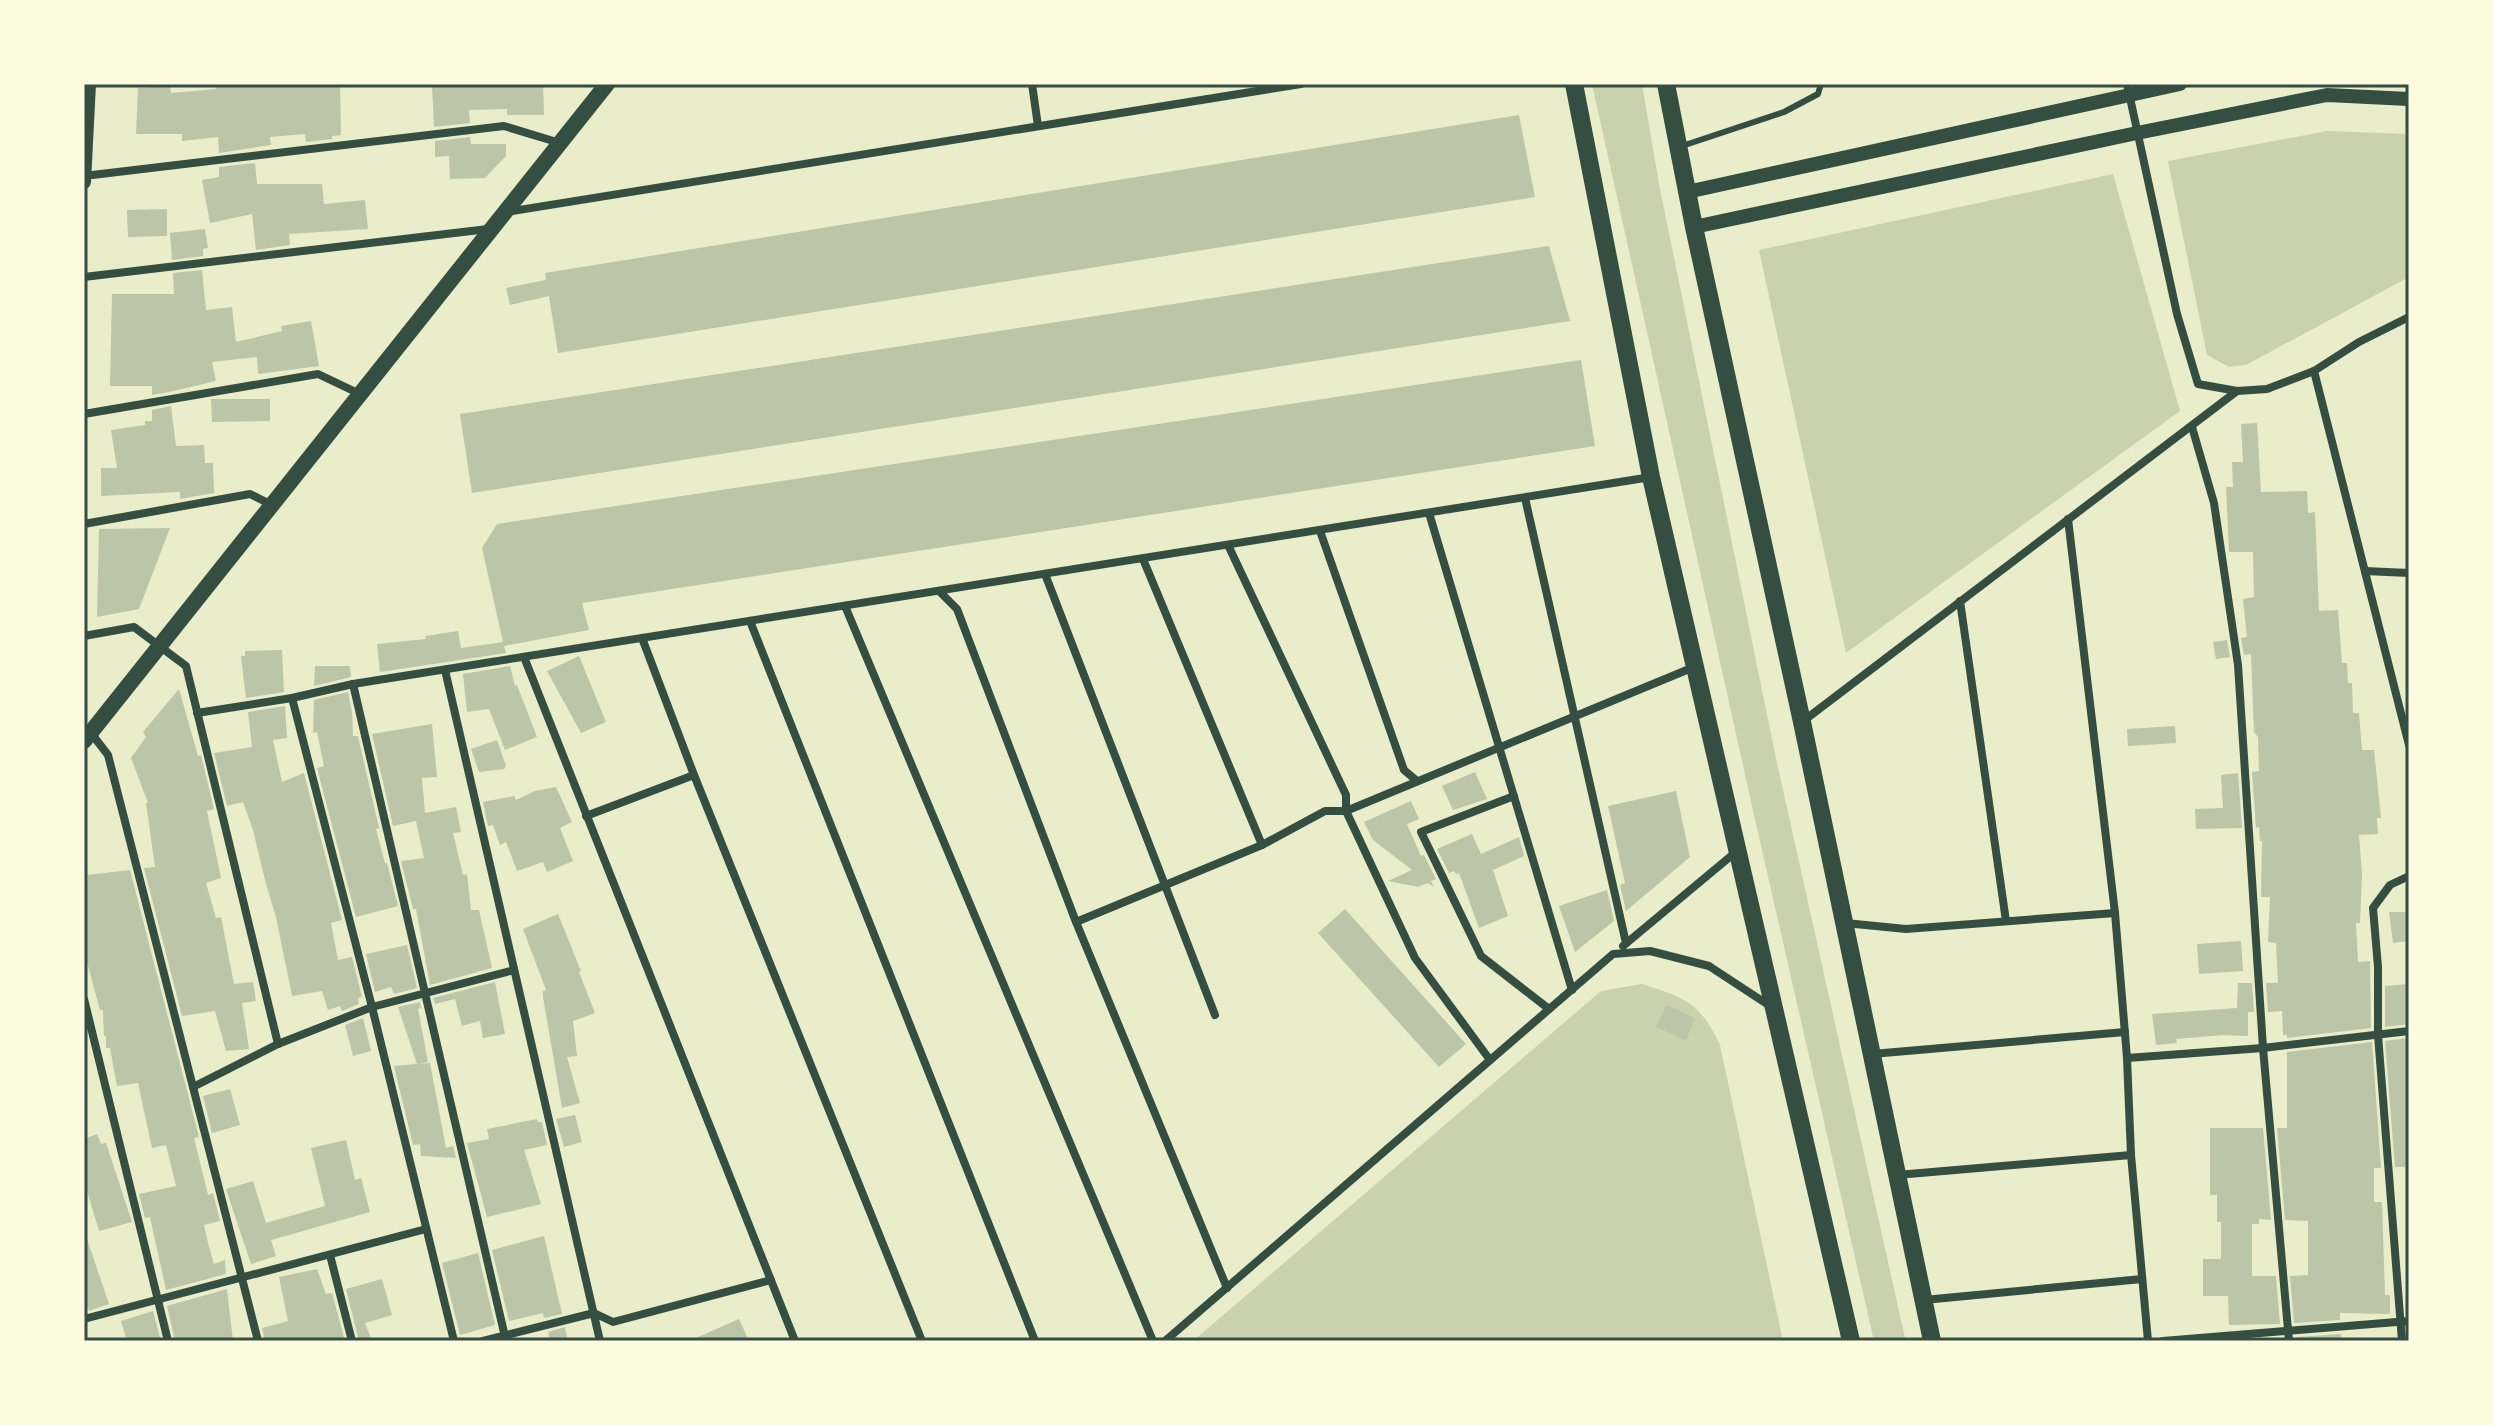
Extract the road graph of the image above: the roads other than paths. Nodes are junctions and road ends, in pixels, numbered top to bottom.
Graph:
1 (89, 84) edge
2 (607, 84) edge
3 (1032, 84) edge
4 (1301, 84) edge
5 (1574, 84) edge
6 (1666, 84) edge
7 (1821, 84) edge
8 (2180, 84) edge
9 (2128, 90) edge
10 (2409, 99) edge
11 (1038, 126) junction
12 (2137, 133) junction
13 (560, 143) junction
14 (1678, 147) junction
15 (84, 176) edge
16 (84, 182) edge
17 (1687, 192) junction
18 (505, 212) junction
19 (1694, 227) junction
20 (492, 229) junction
21 (84, 277) edge
22 (2409, 317) edge
23 (2314, 371) junction
24 (2237, 391) junction
25 (360, 394) junction
26 (84, 414) edge
27 (2192, 427) junction
28 (1651, 477) junction
29 (1525, 498) junction
30 (272, 505) junction
31 (1429, 513) junction
32 (2068, 519) junction
33 (84, 524) edge
34 (1320, 531) junction
35 (1228, 545) junction
36 (1143, 559) junction
37 (2365, 571) junction
38 (2409, 573) edge
39 (1045, 574) junction
40 (939, 591) junction
41 (1960, 601) junction
42 (845, 606) junction
43 (750, 621) junction
44 (84, 636) edge
45 (642, 638) junction
46 (160, 646) junction
47 (524, 657) junction
48 (1695, 667) junction
49 (445, 670) junction
50 (353, 684) junction
51 (292, 698) junction
52 (197, 713) junction
53 (1575, 716) junction
54 (1802, 722) junction
55 (87, 737) edge
56 (2409, 745) edge
57 (1499, 747) junction
58 (694, 775) junction
59 (1417, 781) junction
60 (1514, 796) junction
61 (1346, 811) junction
62 (586, 816) junction
63 (1262, 845) junction
64 (1737, 851) junction
65 (2409, 876) edge
66 (1165, 885) junction
67 (2115, 913) junction
68 (2006, 921) junction
69 (1076, 922) junction
70 (1844, 923) junction
71 (1626, 943) junction
72 (1613, 954) junction
73 (514, 970) junction
74 (1572, 990) junction
75 (424, 992) junction
76 (84, 999) edge
77 (372, 1007) junction
78 (1549, 1009) junction
79 (1775, 1010) junction
80 (1215, 1015) dead end
81 (2409, 1031) edge
82 (2125, 1032) junction
83 (2378, 1035) junction
84 (278, 1044) junction
85 (2263, 1048) junction
86 (1872, 1054) junction
87 (2127, 1058) junction
88 (1490, 1060) junction
89 (193, 1087) junction
90 (2131, 1155) junction
91 (1897, 1175) junction
92 (426, 1229) junction
93 (330, 1255) junction
94 (242, 1278) junction
95 (2142, 1279) junction
96 (771, 1280) junction
97 (1227, 1288) junction
98 (158, 1299) junction
99 (1924, 1300) junction
100 (594, 1313) junction
101 (84, 1319) edge
102 (2405, 1321) edge
103 (2287, 1329) junction
104 (505, 1338) edge
105 (168, 1341) edge
106 (258, 1341) edge
107 (352, 1341) edge
108 (454, 1341) edge
109 (483, 1341) edge
110 (600, 1341) edge
111 (795, 1341) edge
112 (922, 1341) edge
113 (1035, 1341) edge
114 (1153, 1341) edge
115 (1165, 1341) edge
116 (1851, 1341) edge
117 (1932, 1341) edge
118 (2148, 1341) edge
119 (2163, 1341) edge
120 (2289, 1341) edge
121 (2402, 1341) edge

1 - 15 street
2 - 13 main road
3 - 11 street
4 - 11 street
5 - 28 highway
6 - 14 highway
7 - 14 lane
8 - 9 street
9 - 12 street
9 - 17 street
10 - 12 street
11 - 18 street
12 - 19 street
12 - 24 street
13 - 15 street
13 - 18 main road
14 - 17 highway
15 - 16 street
17 - 19 highway
18 - 20 main road
19 - 54 highway
20 - 21 street
20 - 25 main road
22 - 23 street
23 - 24 street
23 - 37 street
24 - 27 street
25 - 26 street
25 - 30 main road
27 - 32 street
27 - 85 street
28 - 29 street
28 - 48 highway
29 - 31 street
29 - 53 street
30 - 33 street
30 - 46 main road
31 - 34 street
31 - 57 street
32 - 41 street
32 - 67 street
34 - 35 street
34 - 59 street
35 - 36 street
35 - 61 street
36 - 39 street
36 - 63 street
37 - 38 street
37 - 56 street
39 - 40 street
39 - 66 street
40 - 42 street
40 - 69 street
41 - 54 street
41 - 68 street
42 - 43 street
42 - 114 street
43 - 45 street
43 - 113 street
44 - 46 street
45 - 47 street
45 - 58 street
46 - 52 street
46 - 55 main road
47 - 49 street
47 - 62 street
48 - 53 street
48 - 64 highway
49 - 50 street
49 - 73 street
50 - 51 street
50 - 75 street
51 - 52 street
51 - 77 street
52 - 84 street
53 - 57 street
53 - 71 street
54 - 70 highway
55 - 89 street
57 - 59 street
57 - 60 street
58 - 62 street
58 - 112 street
59 - 61 street
60 - 74 street
60 - 78 street
61 - 63 street
61 - 88 street
62 - 96 street
63 - 66 street
64 - 71 street
64 - 79 highway
65 - 83 street
66 - 69 street
66 - 80 street
67 - 68 street
67 - 82 street
68 - 70 street
69 - 97 street
70 - 86 highway
71 - 72 street
72 - 74 street
72 - 79 street
73 - 75 street
73 - 100 street
74 - 78 street
75 - 77 street
75 - 104 street
76 - 98 street
77 - 84 street
77 - 92 street
78 - 88 street
79 - 116 highway
81 - 83 street
82 - 86 street
82 - 87 street
83 - 85 street
83 - 102 street
84 - 89 street
85 - 87 street
85 - 103 street
86 - 91 highway
87 - 90 street
88 - 97 street
89 - 94 street
90 - 91 street
90 - 95 street
91 - 99 highway
92 - 93 street
92 - 108 street
93 - 94 street
93 - 107 street
94 - 98 street
94 - 106 street
95 - 99 street
95 - 118 street
96 - 100 street
96 - 111 street
97 - 115 street
98 - 101 street
98 - 105 street
99 - 117 highway
100 - 104 street
100 - 110 street
102 - 103 street
102 - 121 street
103 - 119 street
103 - 120 street
104 - 109 street

